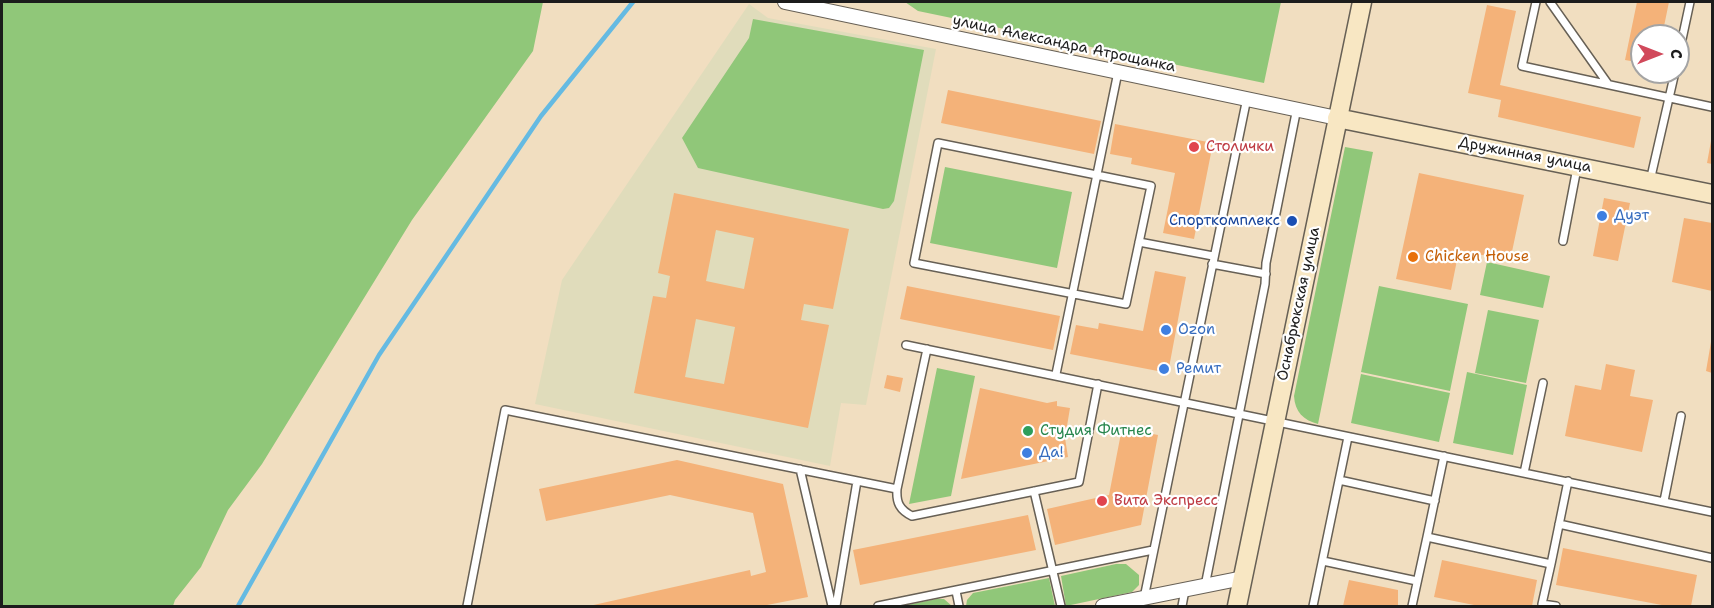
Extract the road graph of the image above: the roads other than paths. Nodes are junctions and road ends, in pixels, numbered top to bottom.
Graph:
1 (785, 2) edge
2 (1362, 2) edge
3 (1536, 2) edge
4 (1550, 2) edge
5 (1690, 2) edge
6 (1685, 24) edge
7 (1118, 72) junction
8 (1608, 84) junction
9 (1672, 84) edge
10 (1246, 98) junction
11 (1669, 98) junction
12 (1713, 107) edge
13 (1297, 108) junction
14 (1337, 118) junction
15 (1577, 165) junction
16 (1097, 175) junction
17 (1650, 181) junction
18 (1713, 194) edge
19 (1563, 241) dead end
20 (1139, 242) junction
21 (1212, 260) junction
22 (1266, 274) junction
23 (1073, 294) junction
24 (906, 345) dead end
25 (927, 349) junction
26 (1056, 374) junction
27 (1543, 383) dead end
28 (1098, 384) junction
29 (1182, 403) junction
30 (1239, 414) junction
31 (1681, 416) dead end
32 (1275, 421) junction
33 (1348, 437) junction
34 (1444, 456) junction
35 (801, 469) junction
36 (1524, 472) junction
37 (1339, 480) junction
38 (857, 481) junction
39 (1568, 481) junction
40 (897, 489) junction
41 (1034, 492) junction
42 (1435, 501) junction
43 (1664, 501) junction
44 (1713, 512) edge
45 (1559, 524) junction
46 (1427, 537) junction
47 (1153, 550) junction
48 (1713, 558) edge
49 (1323, 561) junction
50 (1551, 564) junction
51 (1053, 571) junction
52 (1243, 578) junction
53 (1417, 581) junction
54 (1205, 586) junction
55 (1185, 590) junction
56 (956, 591) junction
57 (1144, 598) junction
58 (1542, 605) edge
59 (467, 606) edge
60 (834, 606) edge
61 (878, 606) edge
62 (959, 606) edge
63 (1061, 606) edge
64 (1103, 606) edge
65 (1182, 606) edge
66 (1237, 606) edge
67 (1313, 606) edge
68 (1412, 606) edge
69 (1556, 606) edge

1 - 7 street, улица Александра Атрощанка
2 - 14 street, Оснабрюкская улица
3 - 8 lane
4 - 8 lane
5 - 6 lane
7 - 10 street, улица Александра Атрощанка
7 - 16 lane
8 - 11 lane
9 - 11 lane
10 - 13 street, улица Александра Атрощанка
10 - 21 lane
11 - 12 lane
11 - 17 lane
13 - 14 street, улица Александра Атрощанка
13 - 22 lane
14 - 15 street, Дружинная улица
14 - 32 street, Оснабрюкская улица
15 - 17 street, Дружинная улица
15 - 19 lane
16 - 20 lane
16 - 23 lane
16 - 23 lane
17 - 18 street, Дружинная улица
20 - 21 lane
20 - 23 lane
21 - 22 lane
21 - 29 lane
22 - 30 lane
23 - 26 lane
24 - 25 lane
25 - 26 lane
25 - 40 lane
26 - 28 lane
27 - 36 lane
28 - 29 lane
28 - 41 lane
29 - 30 lane
29 - 47 lane
30 - 32 lane
30 - 54 lane
31 - 43 lane
32 - 33 lane
32 - 52 street, Оснабрюкская улица
33 - 34 lane
33 - 37 lane
34 - 36 lane
34 - 42 lane
35 - 38 lane
35 - 59 lane
35 - 60 lane
36 - 39 lane
37 - 42 lane
37 - 49 lane
38 - 40 lane
38 - 60 lane
39 - 43 lane
39 - 45 lane
40 - 41 lane
41 - 51 lane
42 - 46 lane
43 - 44 lane
45 - 48 lane
45 - 50 lane
46 - 50 lane
46 - 53 lane
47 - 51 lane
47 - 57 lane
49 - 53 lane
49 - 67 lane
50 - 58 lane
51 - 56 lane
51 - 63 lane
52 - 54 street
52 - 66 street, Оснабрюкская улица
53 - 68 lane
54 - 55 street
55 - 57 street
55 - 65 lane
56 - 61 lane
56 - 62 lane
57 - 64 street
58 - 69 lane

